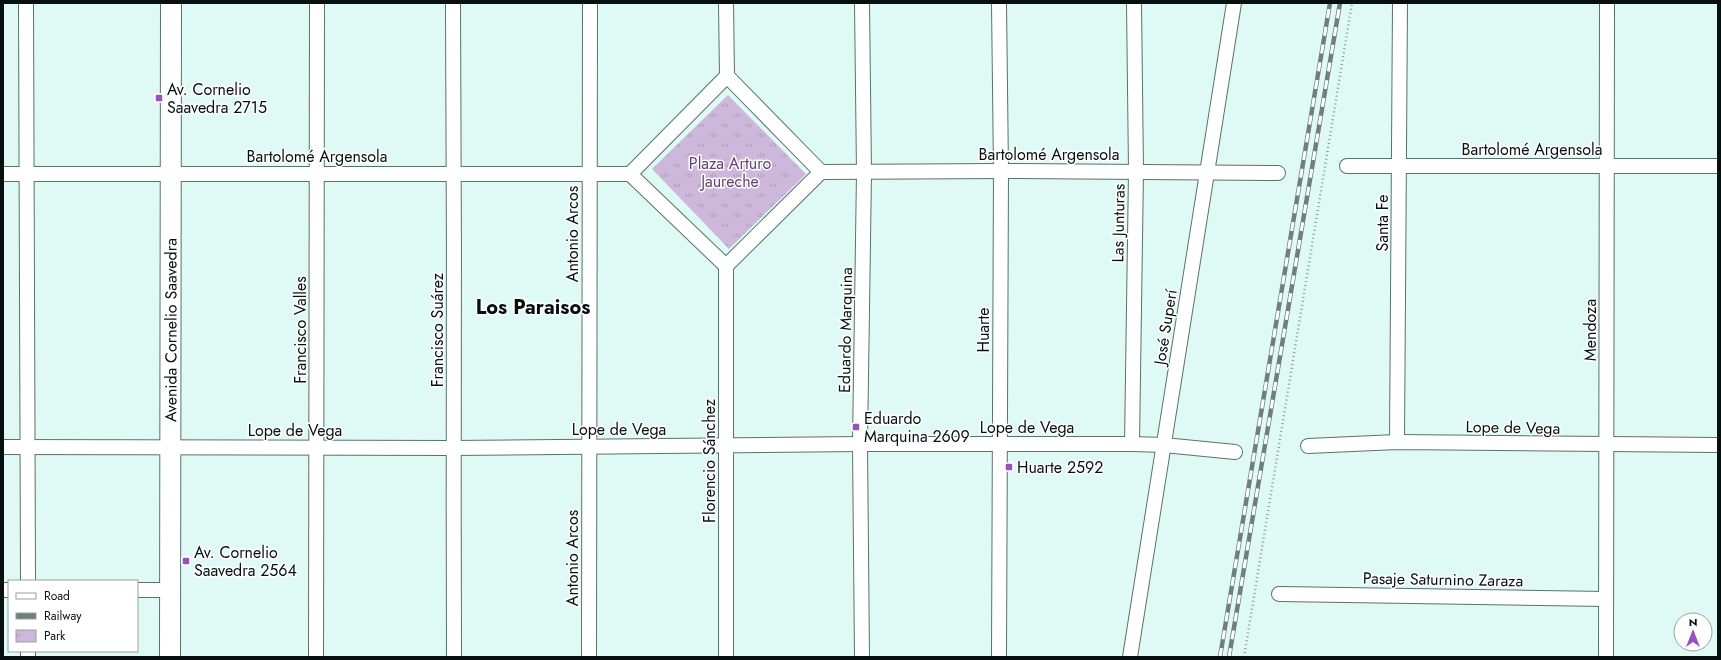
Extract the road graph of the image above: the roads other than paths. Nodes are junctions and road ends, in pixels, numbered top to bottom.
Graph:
1 (26, 3) edge
2 (171, 3) edge
3 (317, 3) edge
4 (453, 3) edge
5 (590, 3) edge
6 (726, 3) edge
7 (862, 3) edge
8 (999, 3) edge
9 (1134, 3) edge
10 (1234, 3) edge
11 (1400, 3) edge
12 (1607, 3) edge
13 (727, 76) junction
14 (1347, 166) dead end
15 (1399, 166) junction
16 (1607, 166) junction
17 (1718, 166) edge
18 (1001, 171) junction
19 (1136, 171) junction
20 (821, 172) junction
21 (171, 173) junction
22 (317, 173) junction
23 (864, 173) junction
24 (1206, 173) junction
25 (1278, 173) dead end
26 (3, 174) edge
27 (27, 174) junction
28 (455, 174) junction
29 (589, 174) junction
30 (630, 174) junction
31 (726, 266) junction
32 (1397, 442) junction
33 (860, 444) junction
34 (1000, 444) junction
35 (1132, 444) junction
36 (1164, 445) junction
37 (1607, 445) junction
38 (1718, 445) edge
39 (27, 446) junction
40 (589, 446) junction
41 (726, 446) junction
42 (1308, 446) dead end
43 (3, 447) edge
44 (170, 447) junction
45 (316, 447) junction
46 (453, 448) junction
47 (1235, 452) dead end
48 (28, 580) edge
49 (138, 590) edge
50 (170, 590) junction
51 (1279, 594) dead end
52 (1606, 599) junction
53 (170, 657) edge
54 (316, 657) edge
55 (454, 657) edge
56 (589, 657) edge
57 (726, 657) edge
58 (862, 657) edge
59 (1000, 657) edge
60 (1130, 657) edge
61 (1606, 657) edge

1 - 27 street
2 - 21 main road, Avenida Cornelio Saavedra
3 - 22 street, Francisco Valles
4 - 28 street, Francisco Suárez
5 - 29 street, Antonio Arcos
6 - 13 street
7 - 23 street, Eduardo Marquina
8 - 18 street, Huarte
9 - 19 street, Las Junturas
10 - 24 street, José Superí
11 - 15 street, Santa Fe
12 - 16 street, Mendoza
13 - 20 street
13 - 30 street
14 - 15 street, Bartolomé Argensola
15 - 16 street, Bartolomé Argensola
15 - 32 street, Santa Fe
16 - 17 street, Bartolomé Argensola
16 - 37 street, Mendoza
18 - 19 street, Bartolomé Argensola
18 - 23 street, Bartolomé Argensola
18 - 34 street, Huarte
19 - 24 street, Bartolomé Argensola
19 - 35 street, Las Junturas
20 - 23 street, Bartolomé Argensola
20 - 31 street
21 - 22 street, Bartolomé Argensola
21 - 27 street, Bartolomé Argensola
21 - 44 main road, Avenida Cornelio Saavedra
22 - 28 street, Bartolomé Argensola
22 - 45 street, Francisco Valles
23 - 33 street, Eduardo Marquina
24 - 25 street, Bartolomé Argensola
24 - 36 street, José Superí
26 - 27 street, Bartolomé Argensola
27 - 39 street
28 - 29 street, Bartolomé Argensola
28 - 46 street, Francisco Suárez
29 - 30 street, Bartolomé Argensola
29 - 40 street, Antonio Arcos
30 - 31 street
31 - 41 street, Florencio Sánchez
32 - 37 street, Lope de Vega
32 - 42 street, Lope de Vega
33 - 34 street, Lope de Vega
33 - 41 street, Lope de Vega
33 - 58 street, Eduardo Marquina
34 - 35 street, Lope de Vega
34 - 59 street, Huarte
35 - 36 street, Lope de Vega
36 - 47 street, Lope de Vega
36 - 60 street, José Superí
37 - 38 street, Lope de Vega
37 - 52 street, Mendoza
39 - 43 street, Lope de Vega
39 - 44 street, Lope de Vega
39 - 48 street
40 - 41 street, Lope de Vega
40 - 46 street, Lope de Vega
40 - 56 street, Antonio Arcos
41 - 57 street, Florencio Sánchez
44 - 45 street, Lope de Vega
44 - 50 main road, Avenida Cornelio Saavedra
45 - 46 street, Lope de Vega
45 - 54 street, Francisco Valles
46 - 55 street, Francisco Suárez
49 - 50 street
50 - 53 main road, Avenida Cornelio Saavedra
51 - 52 street, Pasaje Saturnino Zaraza
52 - 61 street, Mendoza

